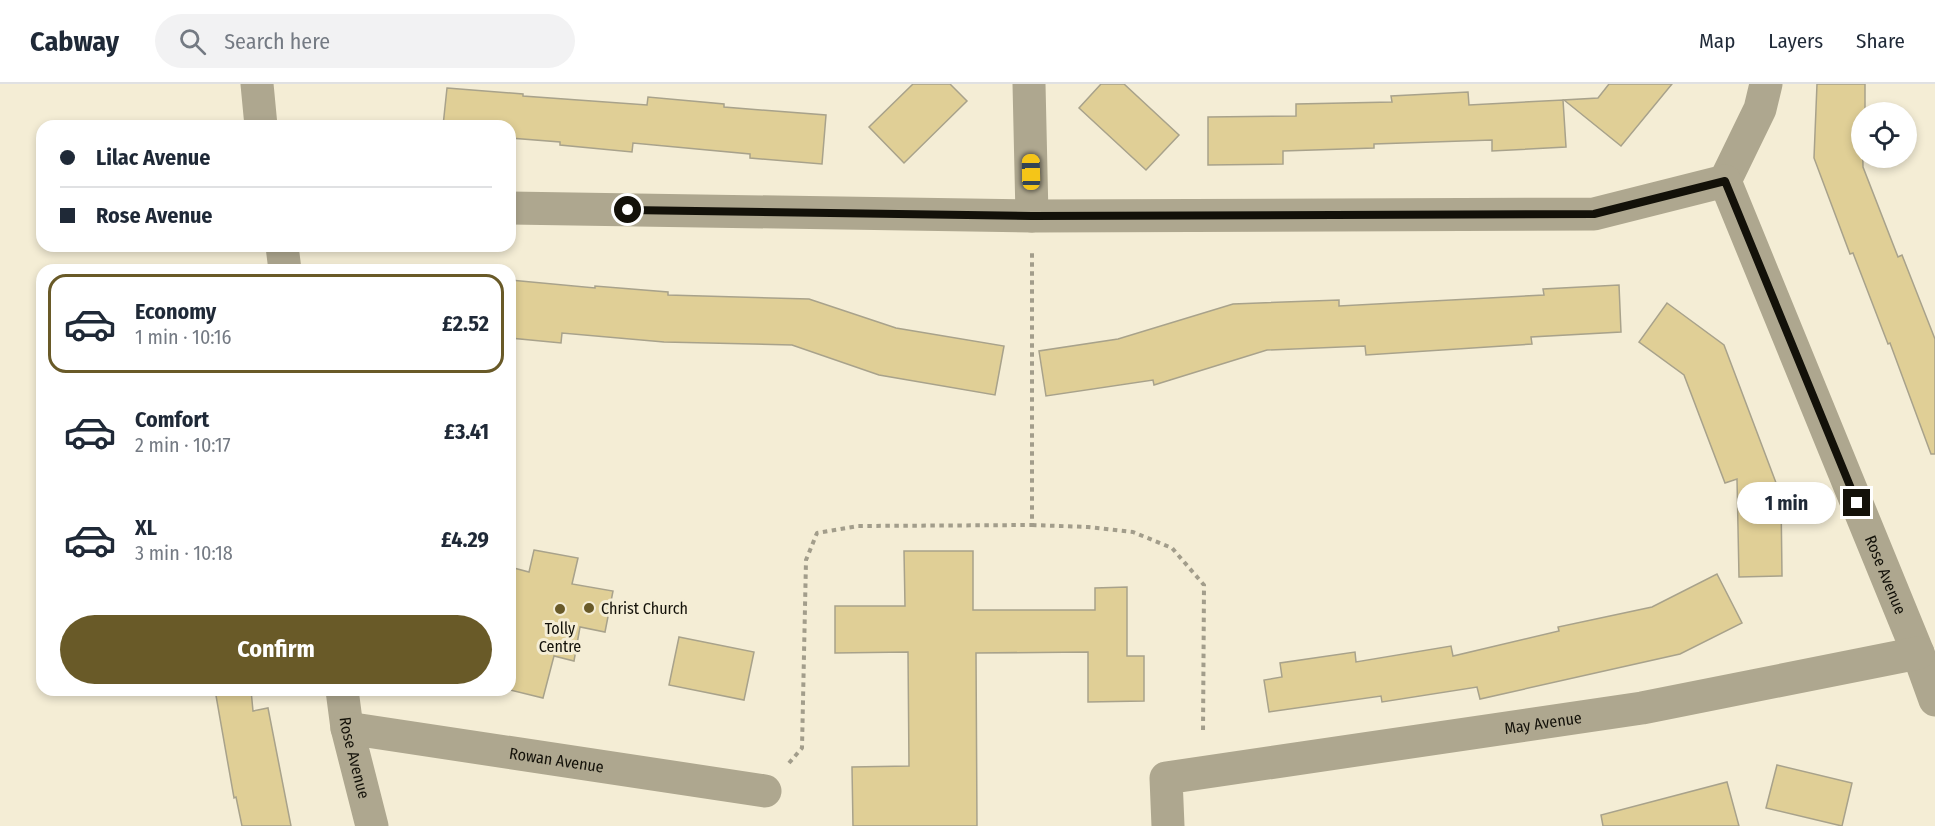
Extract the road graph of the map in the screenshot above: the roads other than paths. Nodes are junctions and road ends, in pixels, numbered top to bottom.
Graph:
1 (257, 84) edge
2 (1029, 84) edge
3 (1766, 84) edge
4 (260, 120) edge
5 (1725, 181) junction
6 (516, 208) edge
7 (1032, 216) junction
8 (1918, 653) junction
9 (343, 696) edge
10 (1935, 700) edge
11 (346, 728) junction
12 (765, 791) road end
13 (372, 826) edge
14 (1168, 826) edge

1 - 4 street
2 - 7 street
3 - 5 street
5 - 7 street
5 - 8 street, Rose Avenue
6 - 7 street
8 - 10 street, Rose Avenue
8 - 14 street, May Avenue
9 - 11 street, Rose Avenue
11 - 12 street, Rowan Avenue
11 - 13 street, Rose Avenue

